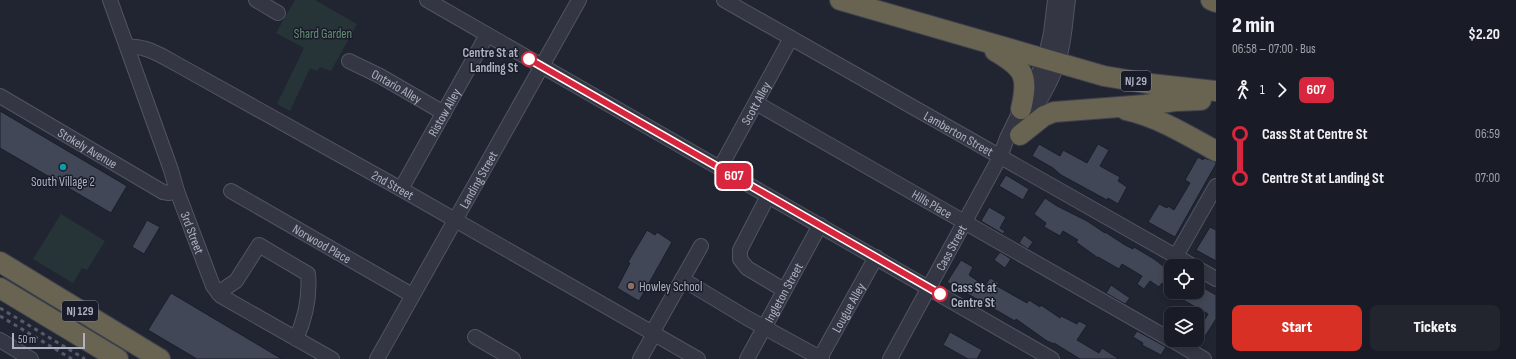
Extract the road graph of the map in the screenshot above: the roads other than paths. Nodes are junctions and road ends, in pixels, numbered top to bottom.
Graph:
1 (110, 0) edge
2 (256, 0) edge
3 (427, 0) edge
4 (724, 0) edge
5 (840, 0) edge
6 (1055, 0) edge
7 (1068, 0) edge
8 (1211, 0) edge
9 (576, 1) edge
10 (1216, 2) edge
11 (278, 13) dead end
12 (487, 35) junction
13 (792, 38) junction
14 (976, 39) junction
15 (128, 47) junction
16 (349, 61) dead end
17 (1052, 61) junction
18 (542, 66) junction
19 (1216, 91) edge
20 (0, 96) edge
21 (1216, 100) edge
22 (756, 104) junction
23 (1110, 107) junction
24 (1021, 109) junction
25 (444, 113) junction
26 (1020, 135) junction
27 (1216, 152) edge
28 (1000, 157) junction
29 (720, 168) junction
30 (1216, 186) edge
31 (401, 189) junction
32 (177, 191) junction
33 (231, 191) dead end
34 (768, 196) junction
35 (454, 220) junction
36 (965, 223) junction
37 (820, 226) junction
38 (701, 246) dead end
39 (1176, 256) junction
40 (876, 257) junction
41 (1181, 259) edge
42 (0, 262) edge
43 (1204, 272) edge
44 (682, 279) junction
45 (1216, 279) edge
46 (0, 288) edge
47 (930, 288) junction
48 (784, 290) junction
49 (218, 293) junction
50 (412, 295) junction
51 (764, 327) junction
52 (653, 334) junction
53 (1164, 336) edge
54 (475, 337) dead end
55 (296, 338) junction
56 (0, 340) edge
57 (1183, 347) edge
58 (821, 358) edge
59 (31, 359) edge
60 (118, 359) edge
61 (160, 359) edge
62 (332, 359) edge
63 (377, 359) edge
64 (513, 359) edge
65 (640, 359) edge
66 (698, 359) edge
67 (747, 359) edge
68 (890, 359) edge
69 (1052, 359) edge
70 (1204, 359) edge

1 - 15 street
2 - 11 street
3 - 12 street
4 - 13 street, Lamberton Street
5 - 14 highway, NJ 29
6 - 17 street, Cass Street
7 - 17 street, Cass Street
8 - 10 highway
9 - 18 street, Landing Street
12 - 18 street
12 - 25 street, Ristow Alley
13 - 22 street, Scott Alley
13 - 28 street, Lamberton Street
14 - 17 highway, NJ 29
14 - 24 highway
15 - 31 street, 2nd Street
15 - 32 street, 3rd Street
16 - 25 street, Ontario Alley
17 - 19 highway, NJ 29
17 - 24 street, Cass Street
17 - 26 street, Cass Street
18 - 29 street
18 - 35 street, Landing Street
20 - 32 street, Stokely Avenue
21 - 23 highway
22 - 29 street, Scott Alley
22 - 36 street, Hills Place
23 - 26 highway
23 - 27 highway
24 - 28 street, Cass Street
25 - 31 street, Ristow Alley
26 - 28 street, Cass Street
28 - 36 street, Cass Street
28 - 39 street, Lamberton Street
29 - 34 street
30 - 39 street
31 - 35 street, 2nd Street
32 - 49 street, 3rd Street
33 - 50 street, Norwood Place
34 - 37 street
34 - 48 street
35 - 50 street, Landing Street
35 - 52 street, 2nd Street
36 - 47 street, Cass Street
36 - 53 street, Hills Place
37 - 40 street
37 - 48 street, Ingleton Street
38 - 44 street
39 - 41 street, Lamberton Street
40 - 47 street
40 - 58 street, Lougue Alley
42 - 61 highway, NJ 129
43 - 45 street
44 - 51 street
44 - 52 street
46 - 60 highway, NJ 129
47 - 68 street, Cass Street
47 - 69 street
48 - 51 street, Ingleton Street
49 - 55 street
49 - 55 street
50 - 63 street, Landing Street
51 - 58 street
51 - 67 street, Ingleton Street
52 - 65 street
52 - 66 street, 2nd Street
54 - 64 street
55 - 62 street
56 - 59 street
57 - 70 street, Hills Place

